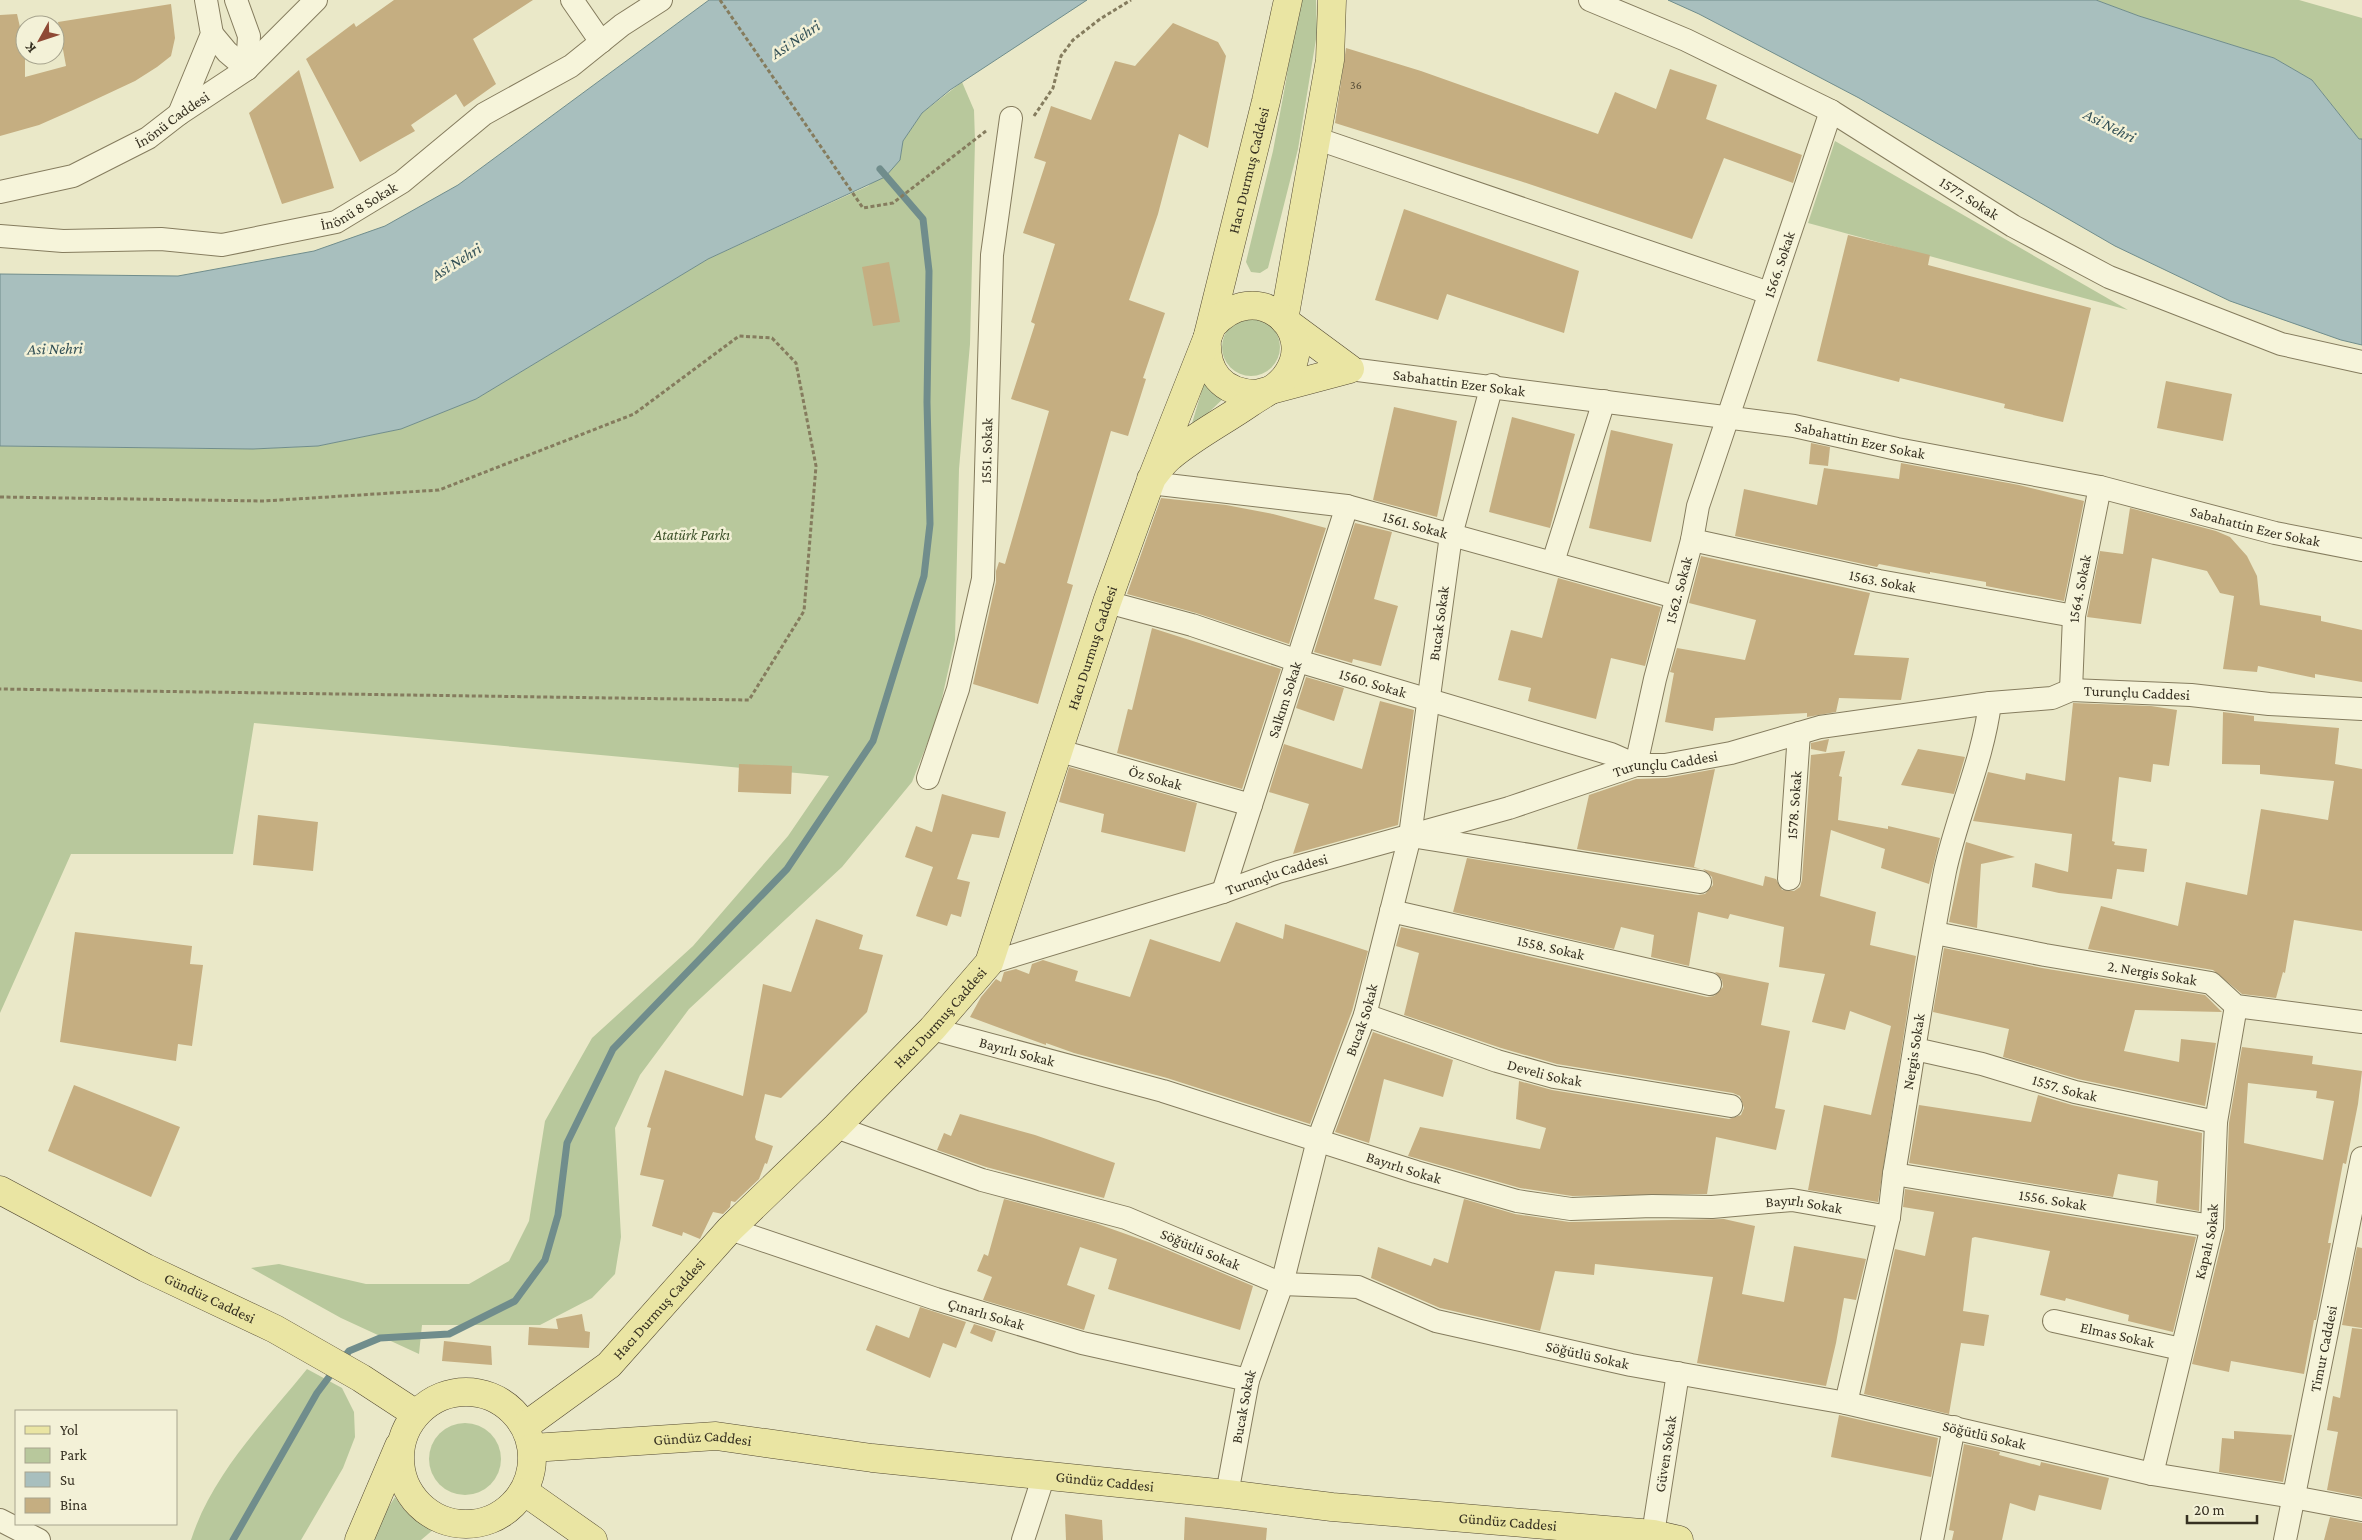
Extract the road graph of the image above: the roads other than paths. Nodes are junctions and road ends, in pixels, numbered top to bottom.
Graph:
1 (206, 0) edge
2 (236, 0) edge
3 (316, 0) edge
4 (572, 0) edge
5 (661, 0) edge
6 (1288, 0) edge
7 (1332, 0) edge
8 (1590, 0) edge
9 (212, 34) junction
10 (601, 42) junction
11 (247, 69) junction
12 (1831, 111) junction
13 (179, 114) junction
14 (1011, 118) road end
15 (1315, 138) junction
16 (0, 192) edge
17 (0, 236) edge
18 (1769, 293) junction
19 (1284, 320) junction
20 (1207, 339) junction
21 (2362, 362) edge
22 (1350, 369) junction
23 (1492, 386) junction
24 (1267, 392) junction
25 (1604, 400) junction
26 (1727, 417) junction
27 (1150, 481) junction
28 (2100, 487) junction
29 (1347, 506) junction
30 (1451, 535) junction
31 (1692, 540) junction
32 (2362, 550) edge
33 (1552, 562) junction
34 (1675, 597) junction
35 (1107, 602) junction
36 (2074, 616) junction
37 (1298, 661) junction
38 (2071, 690) junction
39 (1429, 699) junction
40 (1990, 703) junction
41 (2362, 709) edge
42 (1799, 733) junction
43 (1060, 751) junction
44 (1636, 765) junction
45 (928, 778) dead end
46 (1251, 805) junction
47 (1410, 836) junction
48 (1790, 879) dead end
49 (1700, 882) dead end
50 (1223, 892) junction
51 (1391, 911) junction
52 (1935, 932) junction
53 (989, 963) junction
54 (1710, 984) dead end
55 (2236, 1006) junction
56 (1365, 1015) junction
57 (2362, 1022) edge
58 (932, 1029) junction
59 (1915, 1049) junction
60 (1731, 1106) dead end
61 (2216, 1122) junction
62 (836, 1127) junction
63 (1318, 1140) junction
64 (2362, 1158) edge
65 (1894, 1174) junction
66 (0, 1190) edge
67 (1889, 1217) junction
68 (2212, 1226) junction
69 (730, 1229) junction
70 (1282, 1284) junction
71 (2054, 1321) dead end
72 (2181, 1349) junction
73 (1678, 1374) junction
74 (1248, 1380) junction
75 (1846, 1403) junction
76 (416, 1414) junction
77 (1954, 1427) junction
78 (529, 1437) junction
79 (401, 1440) junction
80 (2152, 1474) junction
81 (1044, 1475) junction
82 (525, 1492) junction
83 (1227, 1494) junction
84 (2293, 1496) junction
85 (2362, 1510) edge
86 (0, 1520) edge
87 (492, 1520) junction
88 (1653, 1534) junction
89 (39, 1540) edge
90 (359, 1540) edge
91 (463, 1540) edge
92 (594, 1540) edge
93 (1023, 1540) edge
94 (1679, 1540) edge
95 (1932, 1540) edge
96 (2285, 1540) edge

1 - 9 street
2 - 11 street
3 - 11 street, İnönü Caddesi
4 - 10 street
5 - 10 street, İnönü 8 Sokak
6 - 20 main road, Hacı Durmuş Caddesi
7 - 15 main road
8 - 12 street, 1577. Sokak
9 - 11 street
9 - 13 street
10 - 17 street, İnönü 8 Sokak
11 - 13 street, İnönü Caddesi
12 - 18 street, 1566. Sokak
12 - 21 street, 1577. Sokak
13 - 16 street, İnönü Caddesi
14 - 45 street, 1551. Sokak
15 - 18 street
15 - 19 main road
18 - 26 street, 1566. Sokak
19 - 20 main road, Hacı Durmuş Caddesi
19 - 22 main road, Sabahattin Ezer Sokak
19 - 24 main road, Hacı Durmuş Caddesi
20 - 24 main road, Hacı Durmuş Caddesi
20 - 27 main road, Hacı Durmuş Caddesi
22 - 23 street, Sabahattin Ezer Sokak
22 - 24 main road, Sabahattin Ezer Sokak
23 - 25 street, Sabahattin Ezer Sokak
23 - 30 street, Bucak Sokak
24 - 27 main road, Hacı Durmuş Caddesi
25 - 26 street, Sabahattin Ezer Sokak
25 - 33 street
26 - 28 street, Sabahattin Ezer Sokak
26 - 31 street, 1562. Sokak
27 - 29 street, 1561. Sokak
27 - 35 main road, Hacı Durmuş Caddesi
28 - 32 street, Sabahattin Ezer Sokak
28 - 36 street, 1564. Sokak
29 - 30 street, 1561. Sokak
29 - 37 street, Salkım Sokak
30 - 33 street, 1561. Sokak
30 - 39 street, Bucak Sokak
31 - 34 street, 1562. Sokak
31 - 36 street, 1563. Sokak
33 - 34 street, 1561. Sokak
34 - 44 street, 1562. Sokak
35 - 37 street, 1560. Sokak
35 - 43 main road, Hacı Durmuş Caddesi
36 - 38 street, 1564. Sokak
37 - 39 street, 1560. Sokak
37 - 46 street, Salkım Sokak
38 - 40 street, Turunçlu Caddesi
38 - 41 street, Turunçlu Caddesi
39 - 44 street, 1560. Sokak
39 - 47 street, Bucak Sokak
40 - 42 street, Turunçlu Caddesi
40 - 52 street, Nergis Sokak
42 - 44 street, Turunçlu Caddesi
42 - 48 street, 1578. Sokak
43 - 46 street, Öz Sokak
43 - 53 main road, Hacı Durmuş Caddesi
44 - 47 street, Turunçlu Caddesi
46 - 50 street, Salkım Sokak
47 - 49 street
47 - 50 street, Turunçlu Caddesi
47 - 51 street, Bucak Sokak
50 - 53 street, Turunçlu Caddesi
51 - 54 street, 1558. Sokak
51 - 56 street, Bucak Sokak
52 - 55 street, 2. Nergis Sokak
52 - 59 street, Nergis Sokak
53 - 58 main road, Hacı Durmuş Caddesi
55 - 57 street
55 - 61 street, Kapalı Sokak
56 - 60 street, Develi Sokak
56 - 63 street, Bucak Sokak
58 - 62 main road, Hacı Durmuş Caddesi
58 - 63 street, Bayırlı Sokak
59 - 61 street, 1557. Sokak
59 - 65 street, Nergis Sokak
61 - 68 street, Kapalı Sokak
62 - 69 main road, Hacı Durmuş Caddesi
62 - 70 street, Söğütlü Sokak
63 - 67 street, Bayırlı Sokak
63 - 70 street, Bucak Sokak
64 - 84 street, Timur Caddesi
65 - 67 street, Nergis Sokak
65 - 68 street, 1556. Sokak
66 - 76 main road, Gündüz Caddesi
67 - 75 street, Nergis Sokak
68 - 72 street, Kapalı Sokak
69 - 74 street, Çınarlı Sokak
69 - 78 main road, Hacı Durmuş Caddesi
70 - 73 street, Söğütlü Sokak
70 - 74 street, Bucak Sokak
71 - 72 street, Elmas Sokak
72 - 80 street, Kapalı Sokak
73 - 75 street, Söğütlü Sokak
73 - 88 street, Güven Sokak
74 - 83 street, Bucak Sokak
75 - 77 street, Söğütlü Sokak
76 - 78 main road
76 - 79 main road
77 - 80 street, Söğütlü Sokak
77 - 95 street
78 - 81 main road, Gündüz Caddesi
78 - 82 main road
79 - 87 main road
79 - 90 main road
80 - 84 street, Söğütlü Sokak
81 - 83 main road, Gündüz Caddesi
81 - 93 street
82 - 87 main road
82 - 92 main road
83 - 88 main road, Gündüz Caddesi
84 - 85 street, Söğütlü Sokak
84 - 96 street, Timur Caddesi
86 - 89 street
87 - 91 main road
88 - 94 main road, Gündüz Caddesi

